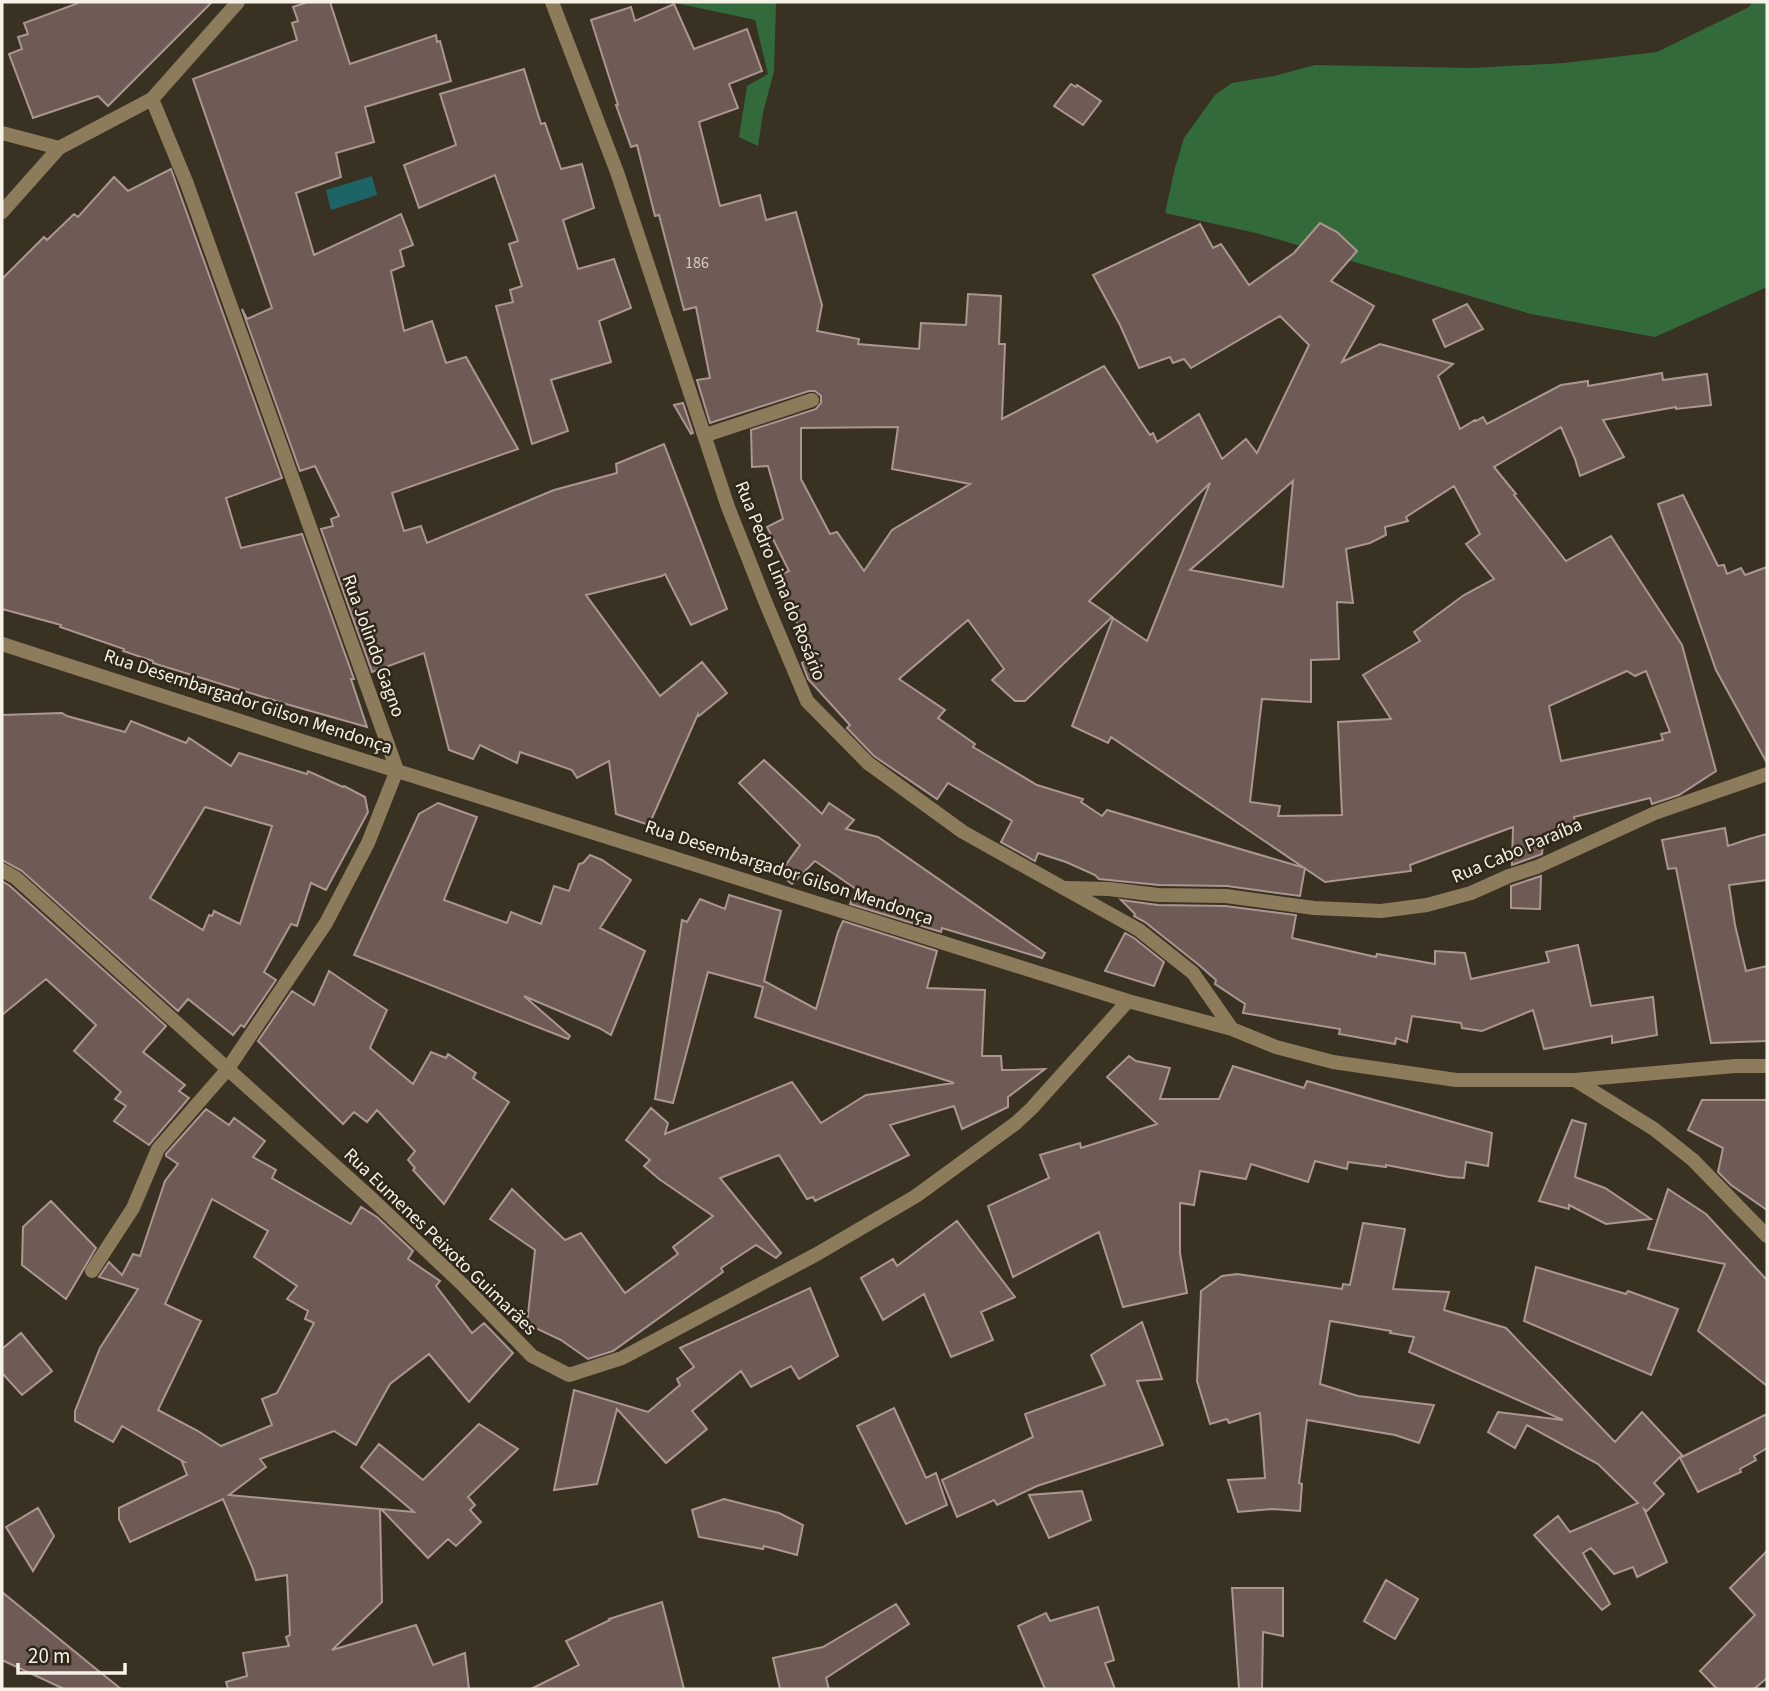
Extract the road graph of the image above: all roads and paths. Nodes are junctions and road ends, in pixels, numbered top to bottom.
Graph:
1 (239, 2) edge
2 (552, 2) edge
3 (152, 99) junction
4 (2, 133) edge
5 (59, 148) junction
6 (2, 212) edge
7 (811, 400) dead end
8 (703, 432) junction
9 (2, 644) edge
10 (397, 770) junction
11 (1767, 774) edge
12 (2, 870) edge
13 (1063, 888) junction
14 (1128, 1001) junction
15 (1232, 1029) junction
16 (1767, 1066) edge
17 (228, 1070) junction
18 (1575, 1080) junction
19 (1767, 1236) edge
20 (92, 1271) dead end

1 - 3 street
2 - 8 street, Rua Pedro Lima do Rosário
3 - 5 street
3 - 10 street, Rua Jolindo Gagno
4 - 5 street
5 - 6 street
7 - 8 street
8 - 13 street, Rua Pedro Lima do Rosário
9 - 10 street, Rua Desembargador Gilson Mendonça
10 - 14 street, Rua Desembargador Gilson Mendonça
10 - 17 street
11 - 13 street, Rua Cabo Paraíba
12 - 17 street, Rua Eumenes Peixoto Guimarães
13 - 15 street, Rua Pedro Lima do Rosário
14 - 15 street, Rua Desembargador Gilson Mendonça
14 - 17 street, Rua Eumenes Peixoto Guimarães
15 - 18 street, Rua Desembargador Gilson Mendonça
16 - 18 street, Rua Desembargador Gilson Mendonça
17 - 20 street
18 - 19 street

